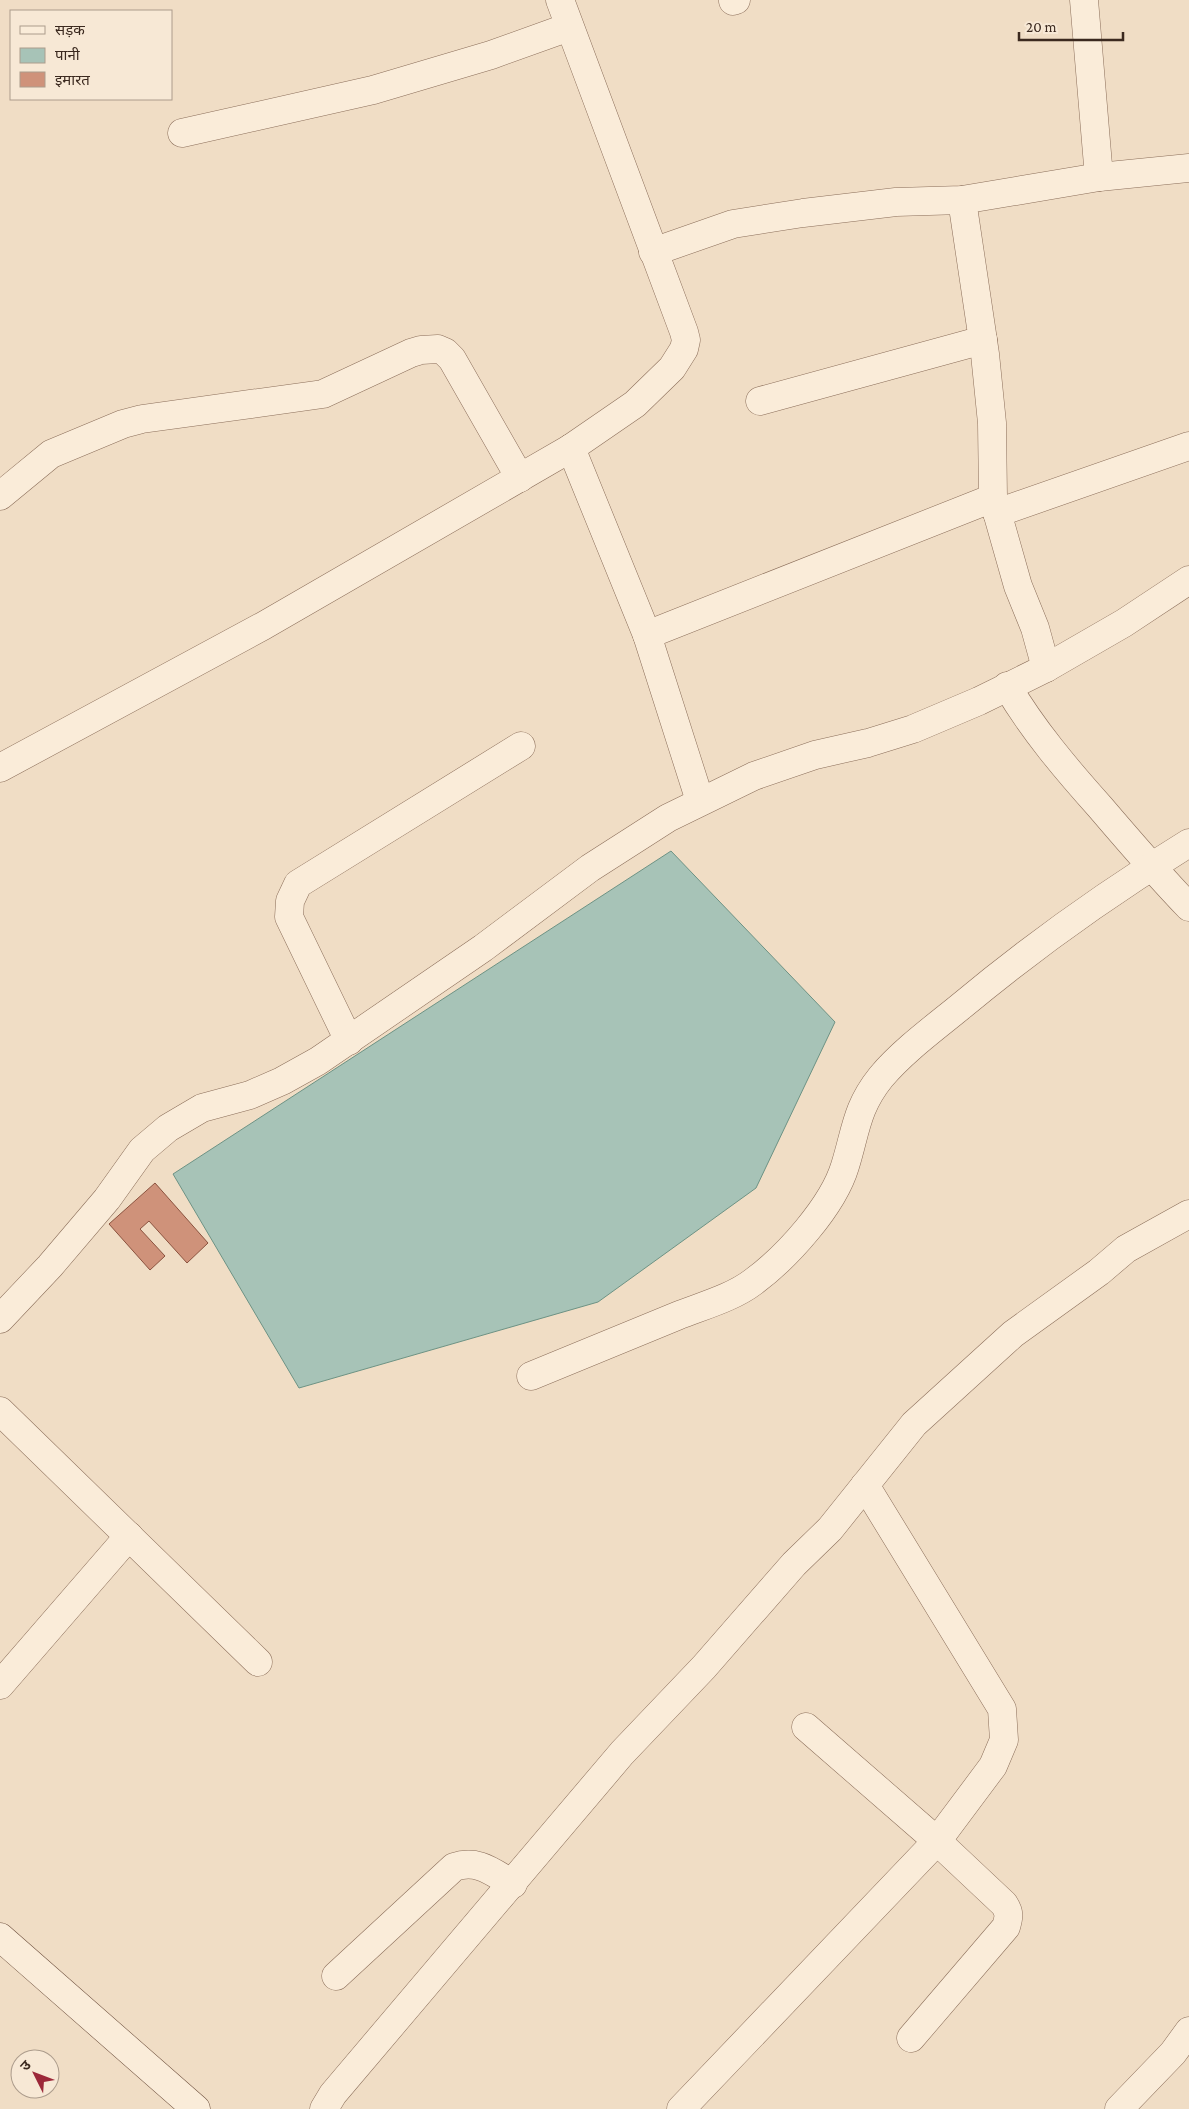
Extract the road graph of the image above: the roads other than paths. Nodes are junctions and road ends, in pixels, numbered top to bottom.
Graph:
1 (560, 0) edge
2 (1084, 0) edge
3 (569, 27) junction
4 (182, 133) dead end
5 (1189, 168) edge
6 (1099, 177) junction
7 (962, 200) junction
8 (653, 252) junction
9 (982, 340) junction
10 (760, 401) dead end
11 (1189, 446) edge
12 (571, 448) junction
13 (520, 478) junction
14 (0, 496) edge
15 (995, 506) junction
16 (1189, 580) edge
17 (647, 635) junction
18 (1046, 668) junction
19 (1007, 686) junction
20 (521, 746) dead end
21 (0, 768) edge
22 (700, 801) junction
23 (1189, 844) edge
24 (1151, 867) junction
25 (1189, 907) edge
26 (348, 1041) junction
27 (1189, 1214) edge
28 (0, 1319) edge
29 (531, 1376) dead end
30 (0, 1410) edge
31 (866, 1485) junction
32 (129, 1536) junction
33 (258, 1662) dead end
34 (0, 1685) edge
35 (806, 1727) dead end
36 (937, 1841) junction
37 (513, 1884) junction
38 (0, 1937) edge
39 (336, 1976) dead end
40 (1189, 2031) edge
41 (911, 2038) dead end
42 (196, 2109) edge
43 (324, 2109) edge
44 (681, 2109) edge
45 (1120, 2109) edge

1 - 3 street
2 - 6 street
3 - 4 street
3 - 8 street
5 - 6 street
6 - 7 street
7 - 8 street
7 - 9 street
8 - 12 street
9 - 10 street
9 - 15 street
11 - 15 street
12 - 13 street
12 - 17 street
13 - 14 street
13 - 21 street
15 - 17 street
15 - 18 street
16 - 18 street
17 - 22 street
18 - 19 street
19 - 22 street
19 - 24 street
20 - 26 street
22 - 26 street
23 - 24 street
24 - 25 street
24 - 29 street
26 - 28 street
27 - 31 street
30 - 32 street
31 - 36 street
31 - 37 street
32 - 33 street
32 - 34 street
35 - 36 street
36 - 41 street
36 - 44 street
37 - 39 street
37 - 43 street
38 - 42 street
40 - 45 street

